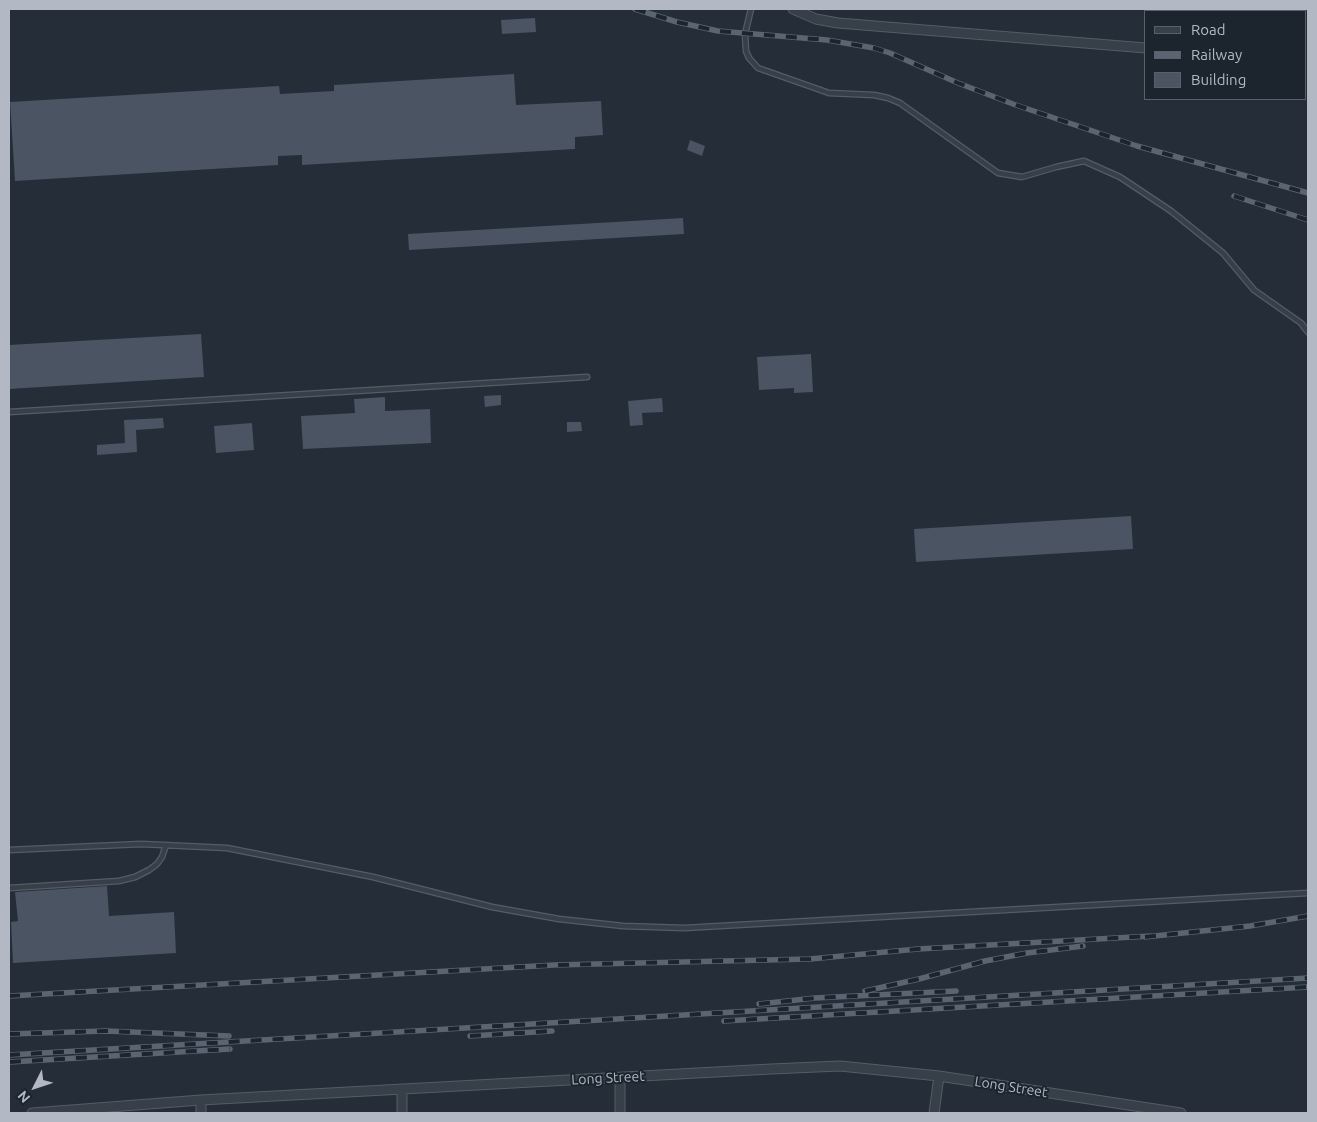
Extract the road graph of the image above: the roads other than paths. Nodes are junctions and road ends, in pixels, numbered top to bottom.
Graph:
1 (751, 9) edge
2 (793, 9) edge
3 (1144, 48) edge
4 (1308, 332) edge
5 (587, 377) dead end
6 (9, 412) edge
7 (166, 845) junction
8 (9, 850) edge
9 (9, 888) edge
10 (1308, 893) edge
11 (939, 1076) junction
12 (620, 1078) junction
13 (402, 1089) junction
14 (201, 1100) junction
15 (32, 1113) edge
16 (201, 1113) edge
17 (402, 1113) edge
18 (620, 1113) edge
19 (934, 1113) edge
20 (1181, 1113) edge

1 - 4 lane
2 - 3 street
5 - 6 lane
7 - 8 lane
7 - 9 lane
7 - 10 lane
11 - 12 street, Long Street
11 - 19 street
11 - 20 street, Long Street
12 - 13 street, Long Street
12 - 18 street
13 - 14 street, Long Street
13 - 17 street
14 - 15 street, Long Street
14 - 16 street

